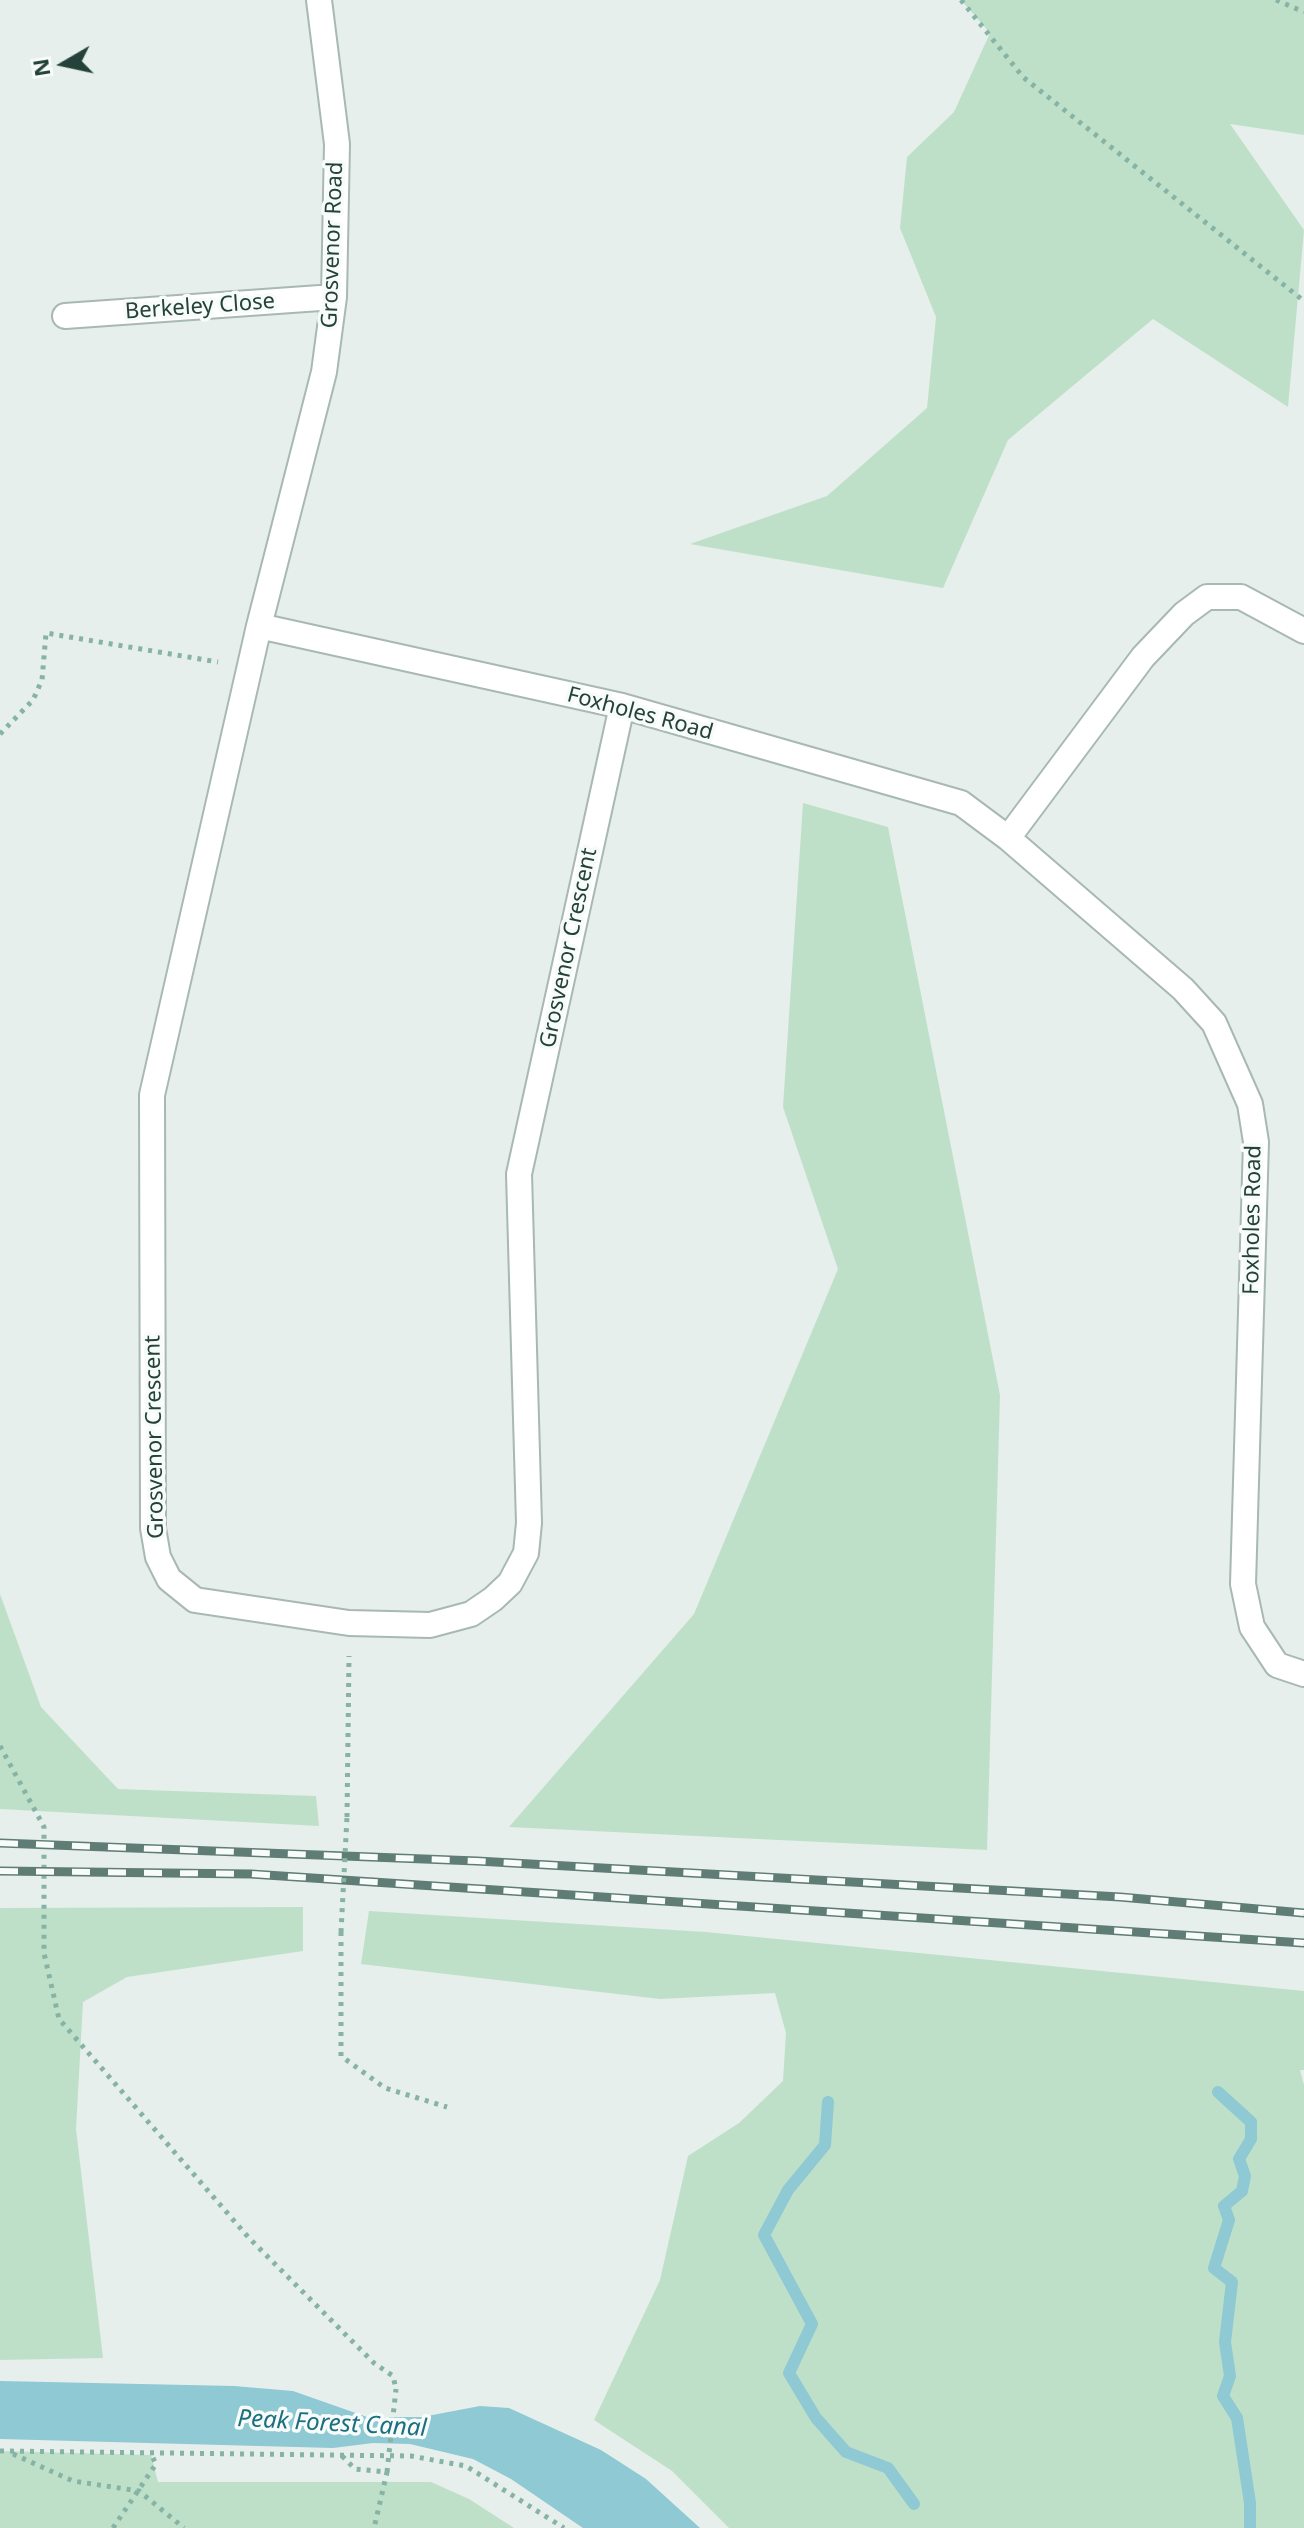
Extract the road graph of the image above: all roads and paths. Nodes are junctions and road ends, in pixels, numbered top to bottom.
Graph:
1 (319, 0) edge
2 (961, 0) edge
3 (1276, 0) edge
4 (1304, 12) edge
5 (334, 297) junction
6 (1304, 301) edge
7 (65, 316) dead end
8 (259, 626) junction
9 (1304, 631) edge
10 (249, 671) junction
11 (622, 706) junction
12 (0, 734) edge
13 (1008, 838) junction
14 (349, 1623) junction
15 (1304, 1674) edge
16 (0, 1746) edge
17 (447, 2107) dead end
18 (0, 2451) edge
19 (8, 2452) junction
20 (151, 2455) junction
21 (341, 2455) junction
22 (387, 2472) junction
23 (139, 2491) junction
24 (113, 2528) edge
25 (184, 2528) edge
26 (374, 2528) edge
27 (564, 2528) edge

1 - 5 street, Grosvenor Road
2 - 6 path
3 - 4 path
5 - 7 street, Berkeley Close
5 - 8 street, Grosvenor Road
8 - 10 street, Grosvenor Crescent
8 - 11 street, Foxholes Road
9 - 13 street
10 - 12 path
10 - 14 street, Grosvenor Crescent
11 - 13 street, Foxholes Road
11 - 14 street, Grosvenor Crescent
13 - 15 street, Foxholes Road
14 - 17 path, bridge
16 - 22 path, bridge
18 - 19 path
19 - 20 path
19 - 23 path
20 - 21 path
20 - 23 path
21 - 22 path
21 - 27 path
22 - 26 path
23 - 24 path
23 - 25 path

